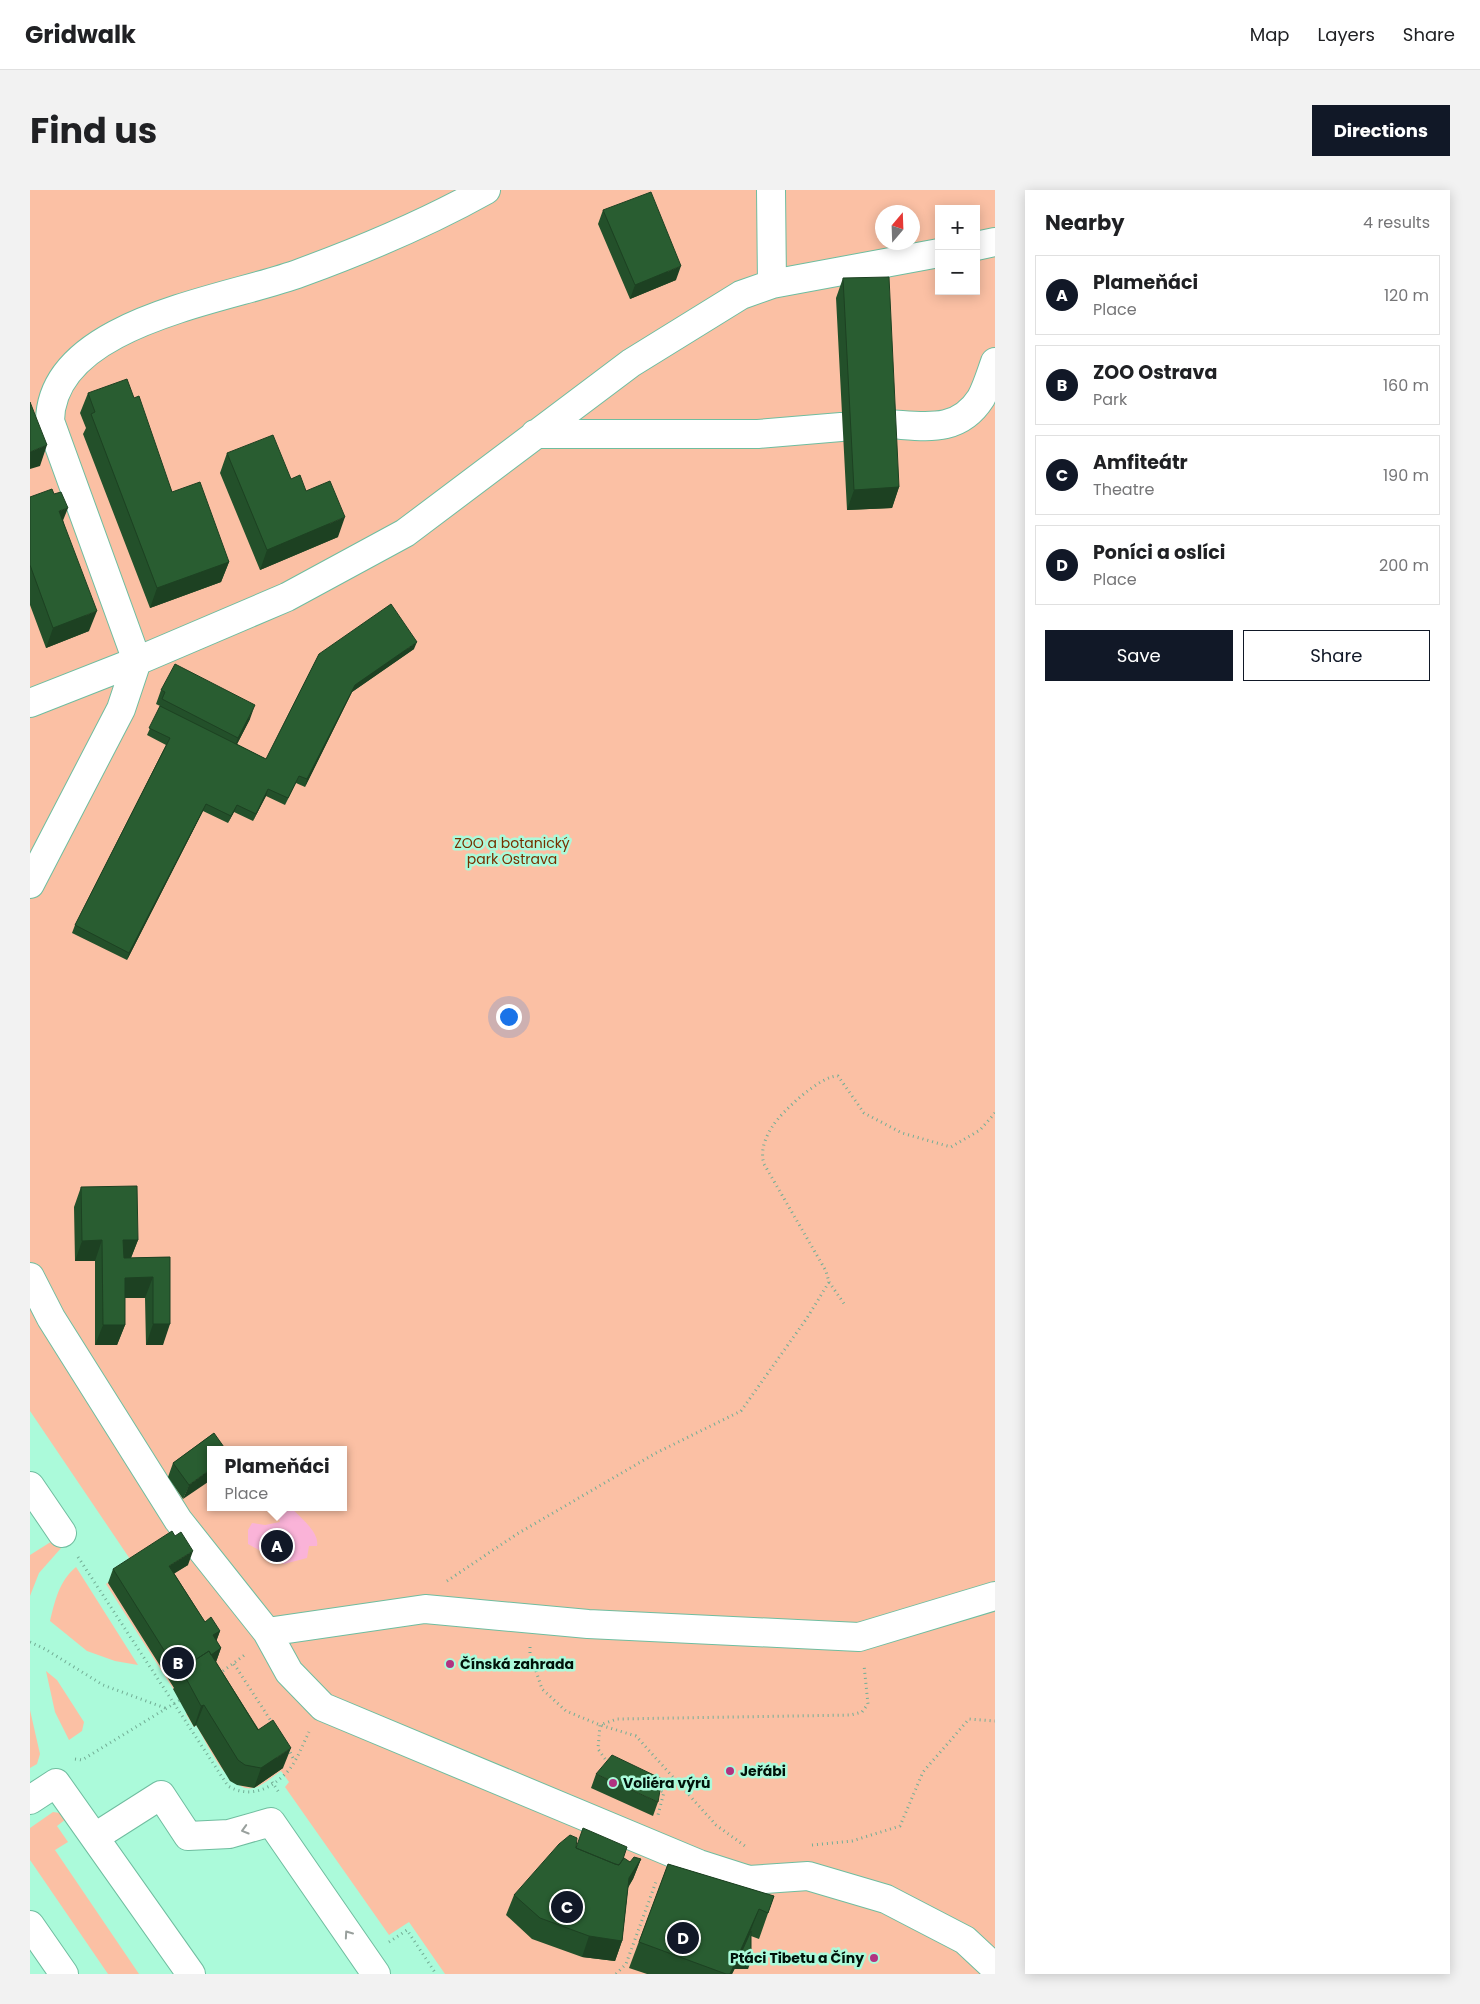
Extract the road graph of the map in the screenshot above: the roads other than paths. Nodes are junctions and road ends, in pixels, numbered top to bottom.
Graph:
1 (486, 190) edge
2 (771, 190) edge
3 (935, 253) edge
4 (772, 284) junction
5 (995, 362) edge
6 (888, 424) edge
7 (841, 427) dead end
8 (535, 434) junction
9 (138, 661) junction
10 (30, 704) edge
11 (30, 884) edge
12 (30, 1277) edge
13 (30, 1486) edge
14 (62, 1533) road end
15 (995, 1596) edge
16 (267, 1632) junction
17 (30, 1800) edge
18 (95, 1837) junction
19 (30, 1925) edge
20 (995, 1968) edge
21 (64, 1974) edge
22 (191, 1974) edge
23 (376, 1974) edge

1 - 9 street
2 - 4 street
3 - 4 street
4 - 8 street
5 - 6 street
7 - 8 street
8 - 9 street
9 - 10 street
9 - 11 street
12 - 16 street
13 - 14 street
15 - 16 street
16 - 20 street
17 - 18 street
18 - 22 street
23 -> 18 street
19 - 21 street

